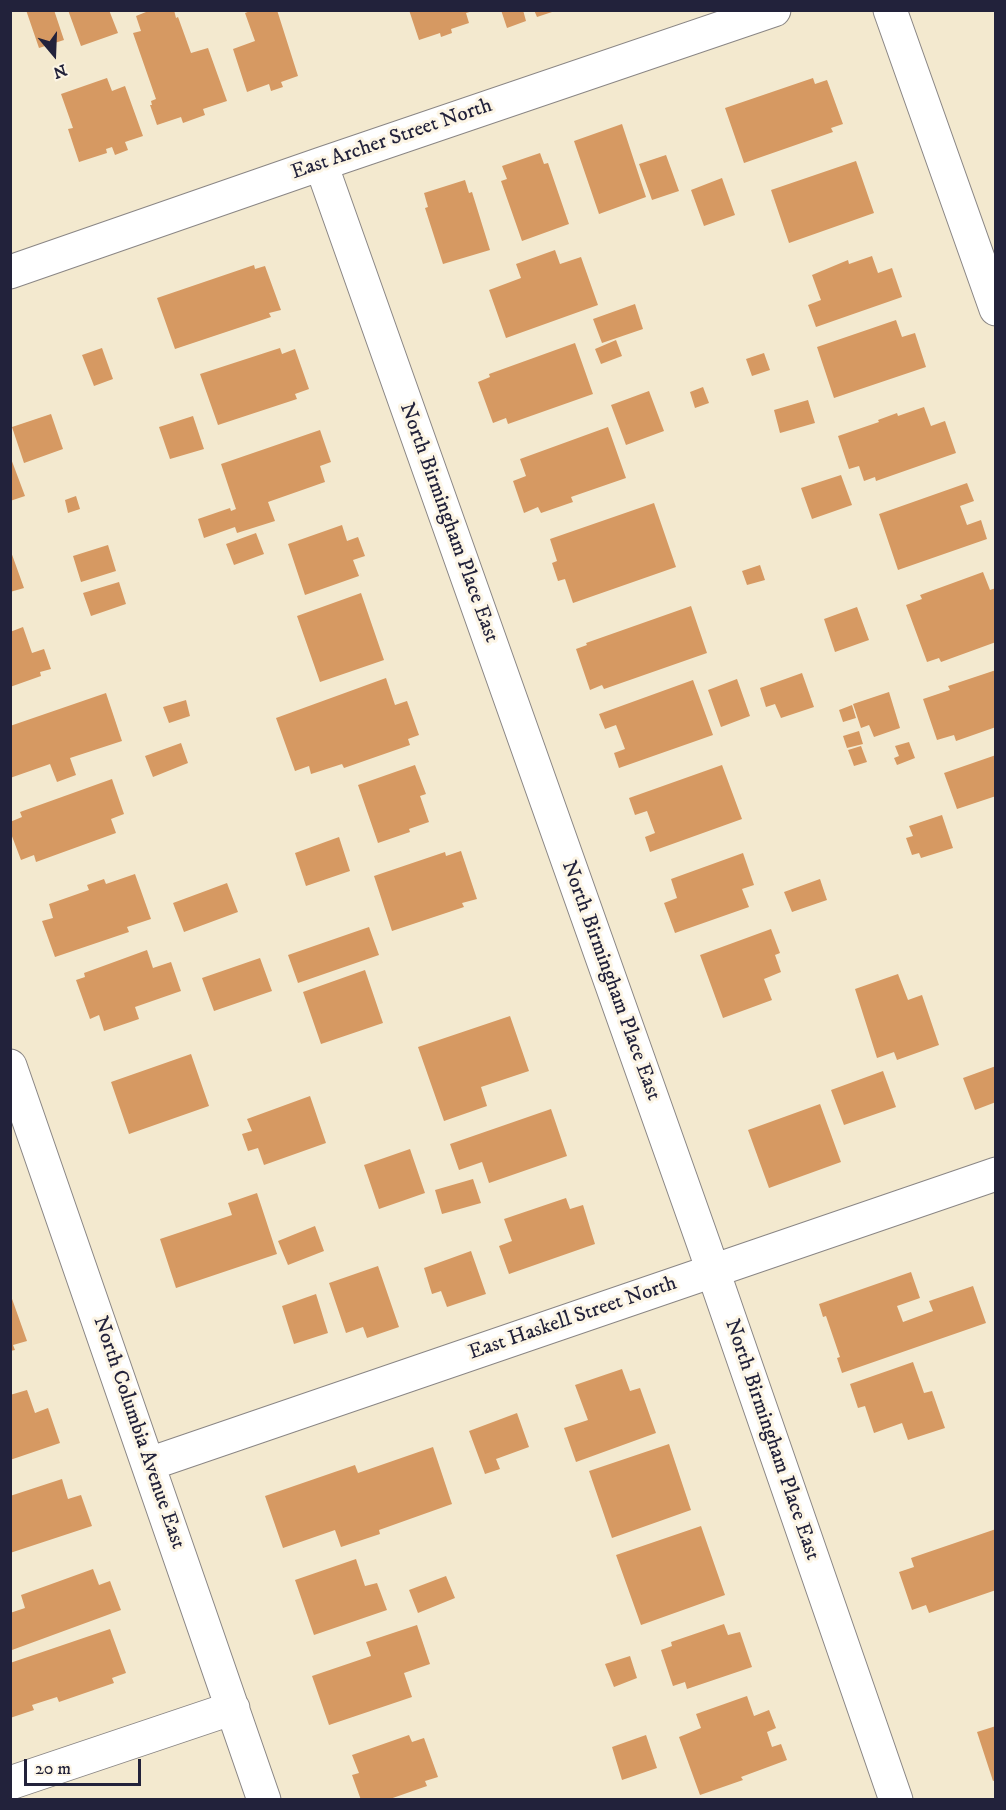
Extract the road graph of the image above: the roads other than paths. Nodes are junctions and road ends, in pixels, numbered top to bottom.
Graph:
1 (774, 10) edge
2 (890, 10) edge
3 (321, 164) junction
4 (10, 272) edge
5 (996, 309) edge
6 (10, 1066) edge
7 (996, 1174) edge
8 (713, 1271) junction
9 (149, 1464) junction
10 (233, 1708) junction
11 (10, 1784) edge
12 (264, 1800) edge
13 (896, 1800) edge

1 - 3 street, East Archer Street North
2 - 5 street
3 - 4 street, East Archer Street North
3 - 8 street, North Birmingham Place East
6 - 9 street, North Columbia Avenue East
7 - 8 street, East Haskell Street North
8 - 9 street, East Haskell Street North
8 - 13 street, North Birmingham Place East
9 - 10 street, North Columbia Avenue East
10 - 11 street
10 - 12 street, North Columbia Avenue East

